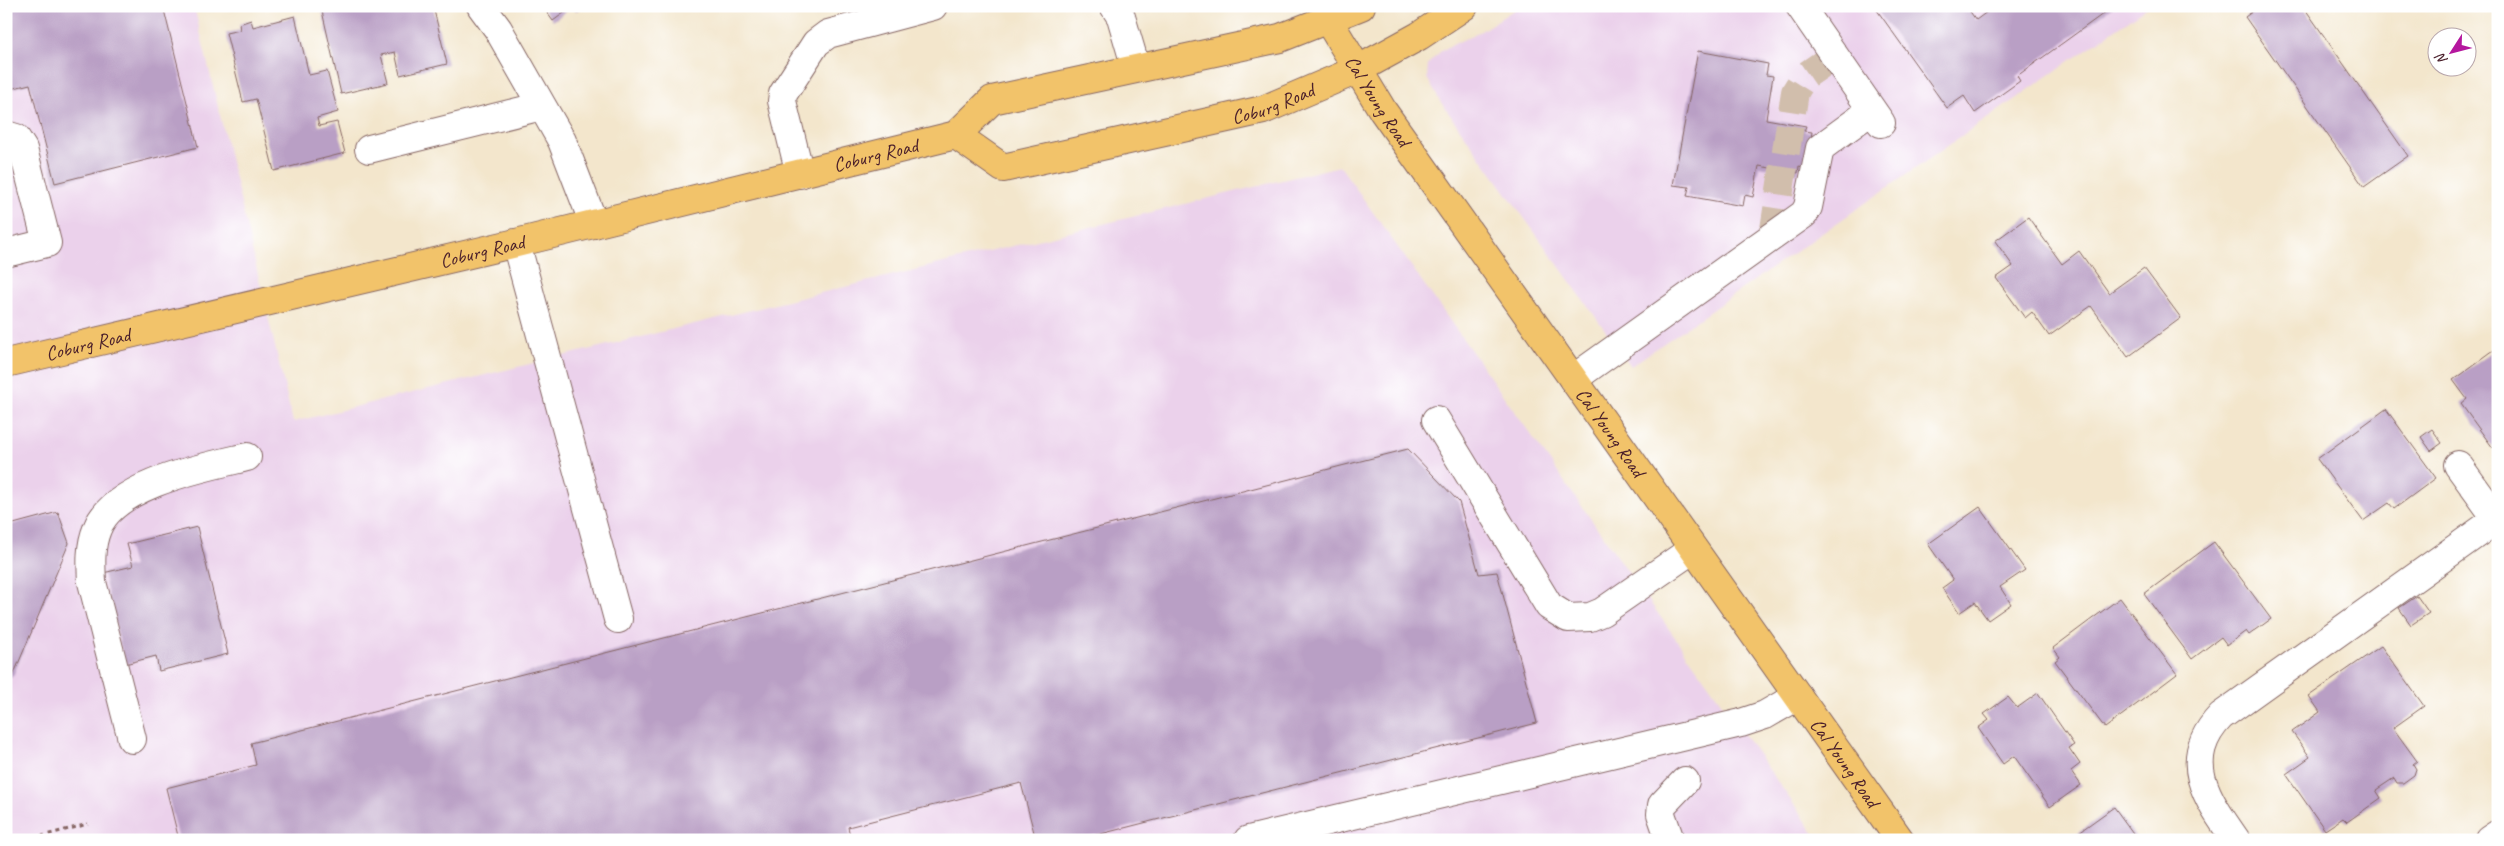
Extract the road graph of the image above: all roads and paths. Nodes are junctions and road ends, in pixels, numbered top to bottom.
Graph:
1 (481, 6) edge
2 (933, 6) edge
3 (1114, 6) edge
4 (1361, 6) edge
5 (1464, 6) edge
6 (1800, 6) edge
7 (1328, 20) junction
8 (1136, 68) junction
9 (1357, 70) junction
10 (542, 106) junction
11 (6, 135) edge
12 (956, 135) junction
13 (369, 149) dead end
14 (800, 174) junction
15 (594, 224) junction
16 (516, 243) junction
17 (6, 253) edge
18 (6, 363) edge
19 (1573, 379) junction
20 (1436, 420) dead end
21 (247, 457) dead end
22 (2458, 465) dead end
23 (2497, 520) edge
24 (1694, 549) junction
25 (618, 619) dead end
26 (1798, 696) junction
27 (132, 739) dead end
28 (1685, 781) dead end
29 (88, 824) dead end
30 (2498, 834) edge
31 (34, 840) edge
32 (1248, 840) edge
33 (1670, 840) edge
34 (1900, 840) edge
35 (2236, 840) edge
36 (2489, 840) edge

1 - 10 street
2 - 14 street
3 - 8 street
4 - 7 main road
5 - 9 main road, Coburg Road
6 - 19 street
7 - 8 main road
7 - 9 main road, Cal Young Road
8 - 12 main road
9 - 12 main road, Coburg Road
9 - 19 main road, Cal Young Road
10 - 13 street
10 - 15 street
11 - 17 street
12 - 14 main road, Coburg Road
14 - 15 main road, Coburg Road
15 - 16 main road, Coburg Road
16 - 18 main road, Coburg Road
16 - 25 street
19 - 24 main road, Cal Young Road
20 - 24 street
21 - 27 street
22 - 23 street
23 - 35 street
24 - 26 main road, Cal Young Road
26 - 32 street
26 - 34 main road, Cal Young Road
28 - 33 street
29 - 31 path
30 - 36 street

